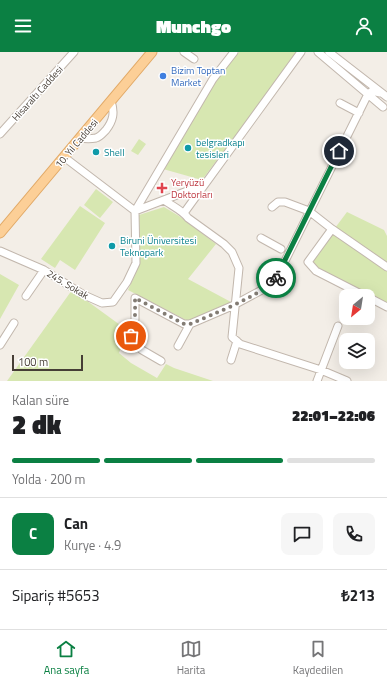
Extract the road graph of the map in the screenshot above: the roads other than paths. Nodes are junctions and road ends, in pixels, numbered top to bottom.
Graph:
1 (74, 52) edge
2 (146, 52) edge
3 (152, 52) edge
4 (184, 52) edge
5 (234, 52) edge
6 (301, 52) edge
7 (318, 52) edge
8 (329, 52) edge
9 (194, 59) dead end
10 (380, 93) junction
11 (368, 94) junction
12 (387, 97) edge
13 (111, 101) junction
14 (340, 103) dead end
15 (385, 109) edge
16 (359, 113) junction
17 (0, 134) edge
18 (80, 138) junction
19 (64, 157) junction
20 (203, 185) junction
21 (164, 200) junction
22 (272, 207) dead end
23 (134, 212) junction
24 (309, 212) junction
25 (184, 213) junction
26 (0, 226) edge
27 (332, 229) junction
28 (0, 233) edge
29 (261, 238) dead end
30 (281, 249) dead end
31 (0, 251) edge
32 (387, 267) edge
33 (44, 270) junction
34 (351, 289) edge
35 (26, 296) dead end
36 (375, 301) edge
37 (235, 304) junction
38 (387, 307) edge
39 (14, 323) dead end
40 (190, 324) junction
41 (338, 326) dead end
42 (237, 341) junction
43 (0, 345) edge
44 (178, 346) dead end
45 (231, 360) dead end
46 (162, 361) dead end
47 (321, 370) junction
48 (317, 381) edge
49 (347, 381) edge

1 - 17 street, Hisaraltı Caddesi
2 - 26 main road, 10. Yıl Caddesi
3 - 13 main road, 10. Yıl Caddesi
4 - 9 street
5 - 23 street
6 - 20 street
7 - 11 street
8 - 10 street
10 - 11 street
10 - 12 street
11 - 15 street
11 - 16 street
12 - 15 street
13 - 18 main road, 10. Yıl Caddesi
13 - 18 street
14 - 16 street
16 - 24 street
18 - 19 main road, 10. Yıl Caddesi
19 - 23 street
19 - 28 main road, 10. Yıl Caddesi
20 - 21 street
20 - 25 street
21 - 23 street
21 - 25 street
22 - 24 street
23 - 33 street, 245. Sokak
24 - 27 street
24 - 37 street
25 - 37 street
27 - 32 street
27 - 34 street
29 - 30 street
31 - 33 street, 245. Sokak
33 - 35 street
36 - 38 street
37 - 40 street
37 - 42 street
39 - 43 street
40 - 44 street
40 - 46 street
41 - 47 street
42 - 45 street
42 - 47 street
47 - 48 street
47 - 49 street

